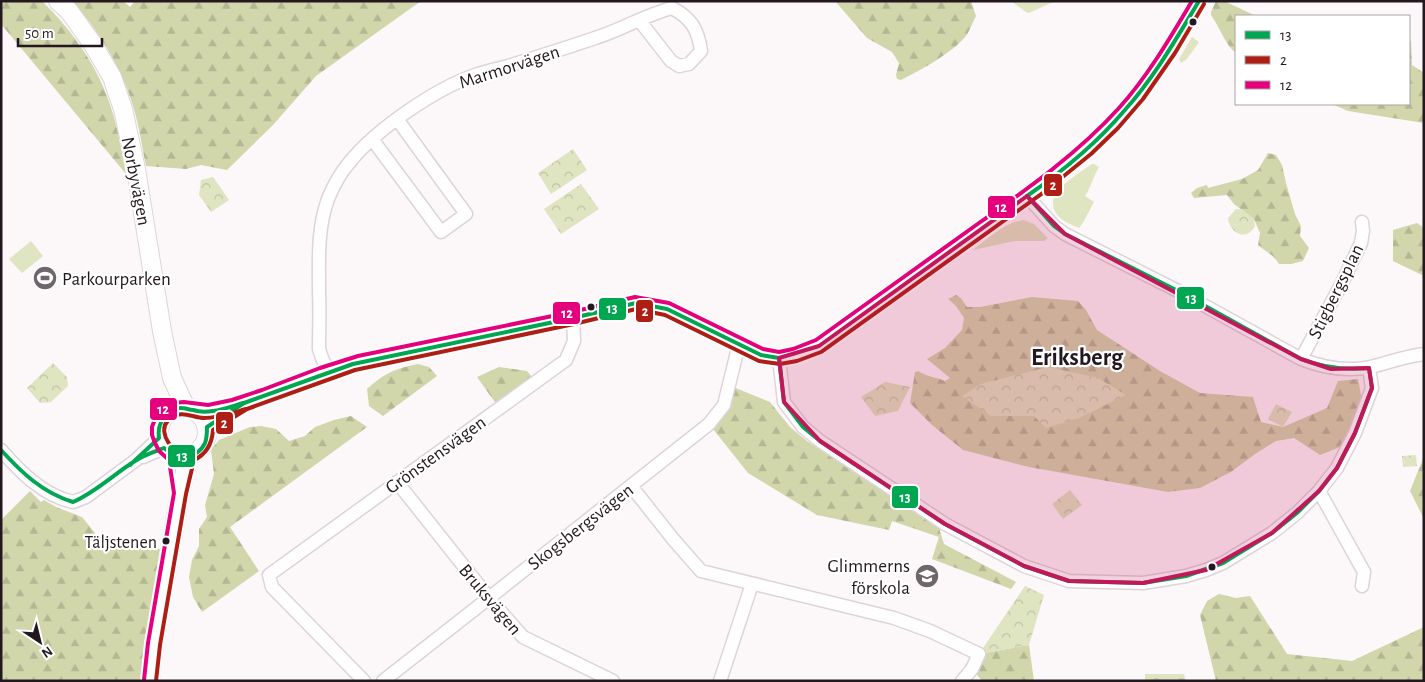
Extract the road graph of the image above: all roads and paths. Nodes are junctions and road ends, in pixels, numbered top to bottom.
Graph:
1 (58, 1) edge
2 (1199, 1) edge
3 (639, 20) junction
4 (396, 119) junction
5 (372, 139) junction
6 (1027, 196) junction
7 (1362, 222) dead end
8 (573, 318) junction
9 (739, 344) junction
10 (1424, 354) edge
11 (779, 358) junction
12 (1302, 359) junction
13 (1369, 368) junction
14 (328, 372) junction
15 (244, 403) junction
16 (184, 410) junction
17 (207, 427) junction
18 (172, 449) junction
19 (1, 450) edge
20 (397, 482) junction
21 (631, 486) junction
22 (1319, 491) junction
23 (752, 584) junction
24 (1362, 586) dead end
25 (489, 598) junction
26 (150, 681) edge
27 (364, 681) edge
28 (382, 681) edge
29 (613, 681) edge
30 (720, 681) edge
31 (962, 681) edge

1 - 16 street, Norbyvägen
2 - 6 street
3 - 3 street, Marmorvägen
3 - 4 street, Marmorvägen
4 - 5 street, Marmorvägen
4 - 5 street
5 - 14 street, Marmorvägen
6 - 11 street
6 - 12 street
7 - 12 street, Stigbergsplan
8 - 9 street
8 - 14 street
8 - 20 street, Grönstensvägen
9 - 11 street
9 - 21 street, Skogsbergsvägen
10 - 13 street
11 - 22 street
12 - 13 street
13 - 22 street
14 - 15 street
15 - 16 street
15 - 17 street
16 - 17 street
16 - 18 street
17 - 18 street
18 - 19 street
18 - 26 street
20 - 25 street, Bruksvägen
20 - 27 street, Grönstensvägen
21 - 23 street
21 - 25 street, Skogsbergsvägen
22 - 24 street
23 - 30 street
23 - 31 street
25 - 28 street, Skogsbergsvägen
25 - 29 street, Bruksvägen

